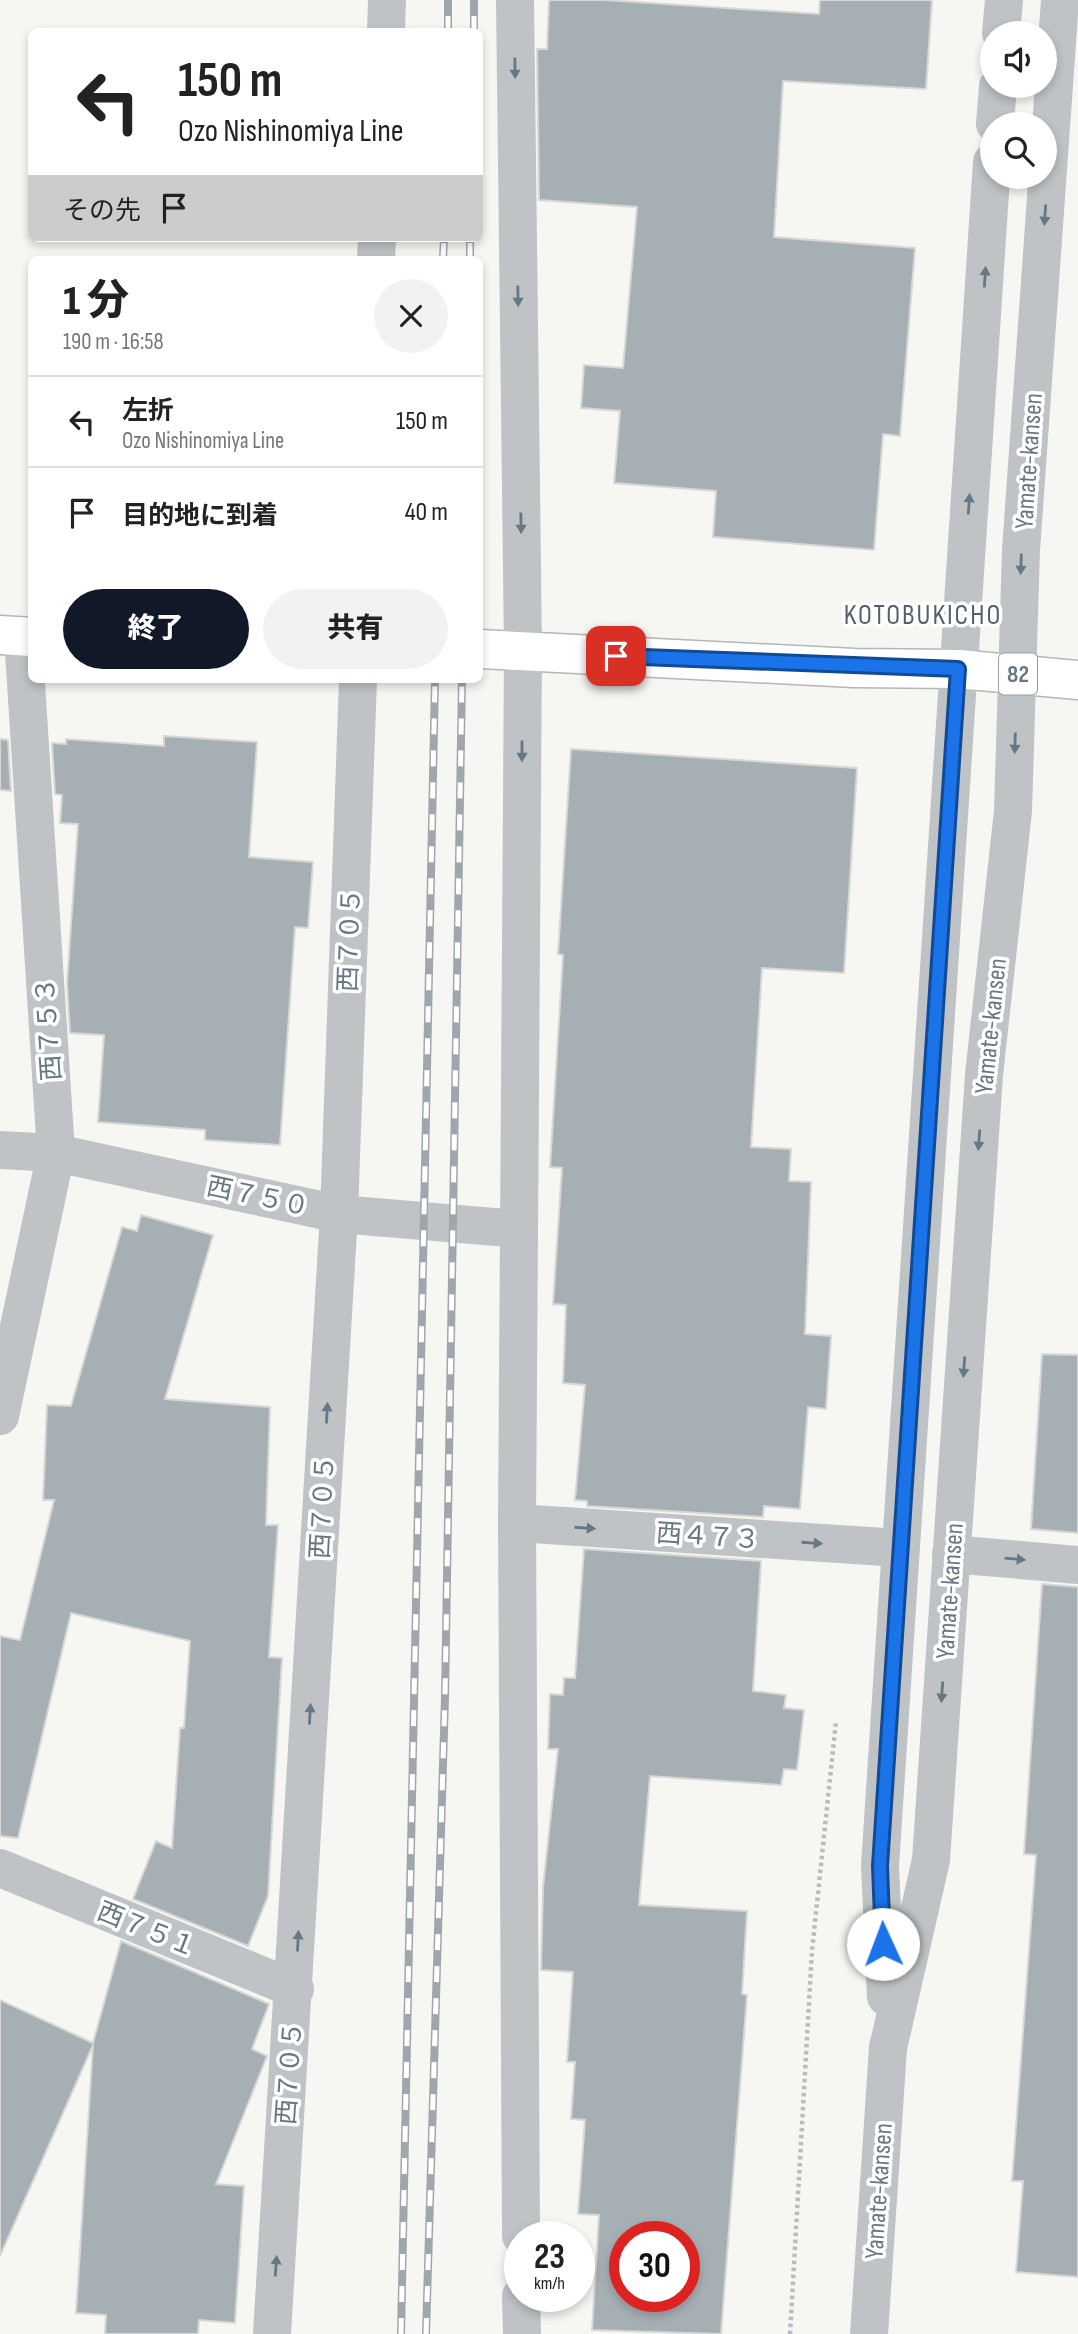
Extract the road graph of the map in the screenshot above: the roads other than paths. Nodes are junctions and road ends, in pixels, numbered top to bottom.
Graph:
1 (387, 0) edge
2 (515, 0) edge
3 (1004, 0) edge
4 (1060, 0) edge
5 (1002, 21) edge
6 (386, 28) edge
7 (990, 189) edge
8 (18, 636) edge
9 (483, 649) edge
10 (523, 651) junction
11 (958, 669) junction
12 (1016, 674) junction
13 (1078, 680) edge
14 (358, 683) edge
15 (0, 1150) edge
16 (56, 1153) junction
17 (339, 1214) junction
18 (519, 1228) junction
19 (0, 1416) edge
20 (517, 1523) junction
21 (900, 1549) junction
22 (951, 1554) junction
23 (1078, 1565) edge
24 (0, 1868) edge
25 (295, 1989) junction
26 (888, 2048) junction
27 (521, 2221) edge
28 (522, 2312) edge
29 (272, 2334) edge
30 (522, 2334) edge
31 (869, 2334) edge

1 - 6 street
2 -> 10 street
3 - 5 street
4 -> 12 street, Yamate-kansen
11 -> 7 street, Yamate-kansen
8 - 16 street, 西７５３
9 - 10 main road, 82
10 - 11 main road, 82
10 -> 18 street
11 - 12 main road, 82
11 - 21 street, Yamate-kansen
12 - 13 main road, 82
12 -> 22 street, Yamate-kansen
14 - 17 street, 西７０５
15 - 16 street, 西７５０
16 - 17 street, 西７５０
16 - 19 street, 西７５３
17 - 18 street, 西７５０
25 -> 17 street, 西７０５
18 - 20 street
20 -> 21 street, 西４７３
20 - 27 street
21 - 26 street, Yamate-kansen
22 -> 23 street
22 -> 26 street, Yamate-kansen
24 - 25 street, 西７５１
29 -> 25 street, 西７０５
26 - 31 street, Yamate-kansen
28 - 30 street

